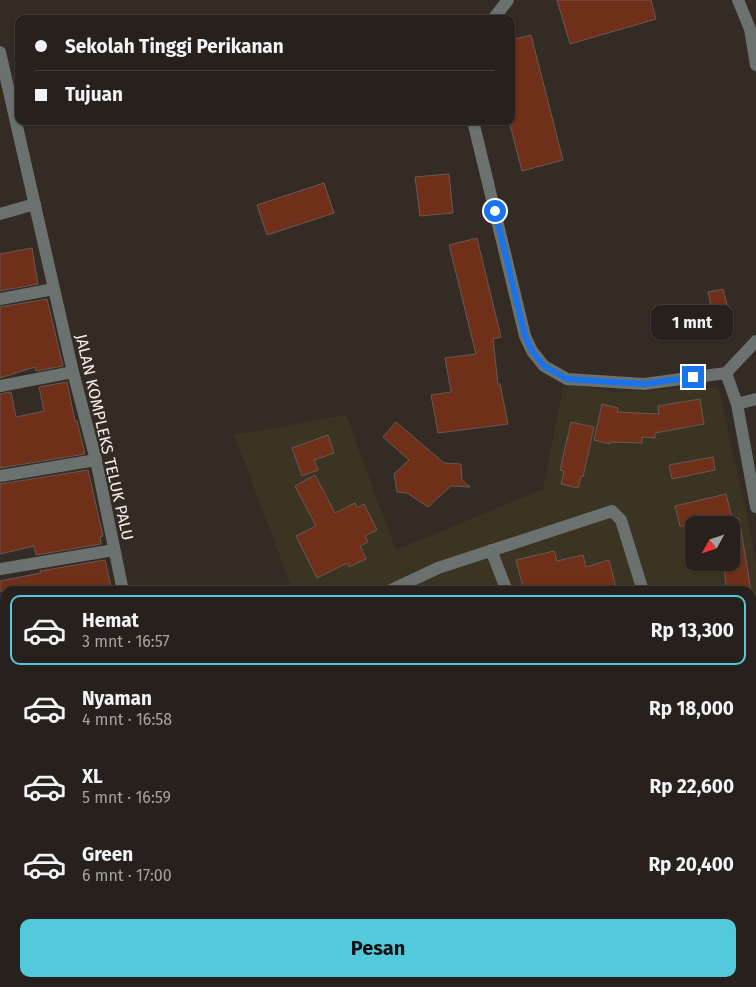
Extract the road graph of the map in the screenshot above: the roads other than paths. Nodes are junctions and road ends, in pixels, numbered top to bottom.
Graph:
1 (508, 0) edge
2 (738, 0) edge
3 (496, 15) edge
4 (0, 52) edge
5 (756, 64) edge
6 (15, 117) edge
7 (17, 125) edge
8 (474, 125) edge
9 (35, 204) junction
10 (0, 214) edge
11 (54, 289) junction
12 (0, 299) edge
13 (756, 341) edge
14 (73, 372) junction
15 (726, 373) junction
16 (0, 386) edge
17 (756, 399) edge
18 (736, 404) junction
19 (96, 460) junction
20 (0, 476) edge
21 (756, 507) edge
22 (114, 550) junction
23 (491, 550) junction
24 (0, 569) edge
25 (123, 586) edge
26 (400, 586) edge
27 (505, 586) edge
28 (641, 586) edge

1 - 3 street
2 - 5 street
4 - 6 street, JALAN KOMPLEKS TELUK PALU
7 - 9 street, JALAN KOMPLEKS TELUK PALU
8 - 15 street
9 - 10 street
9 - 11 street, JALAN KOMPLEKS TELUK PALU
11 - 12 street
11 - 14 street, JALAN KOMPLEKS TELUK PALU
13 - 15 street
14 - 16 street
14 - 19 street, JALAN KOMPLEKS TELUK PALU
15 - 18 street
17 - 18 street
18 - 21 street
19 - 20 street
19 - 22 street, JALAN KOMPLEKS TELUK PALU
22 - 24 street
22 - 25 street, JALAN KOMPLEKS TELUK PALU
23 - 26 street
23 - 27 street
23 - 28 street

